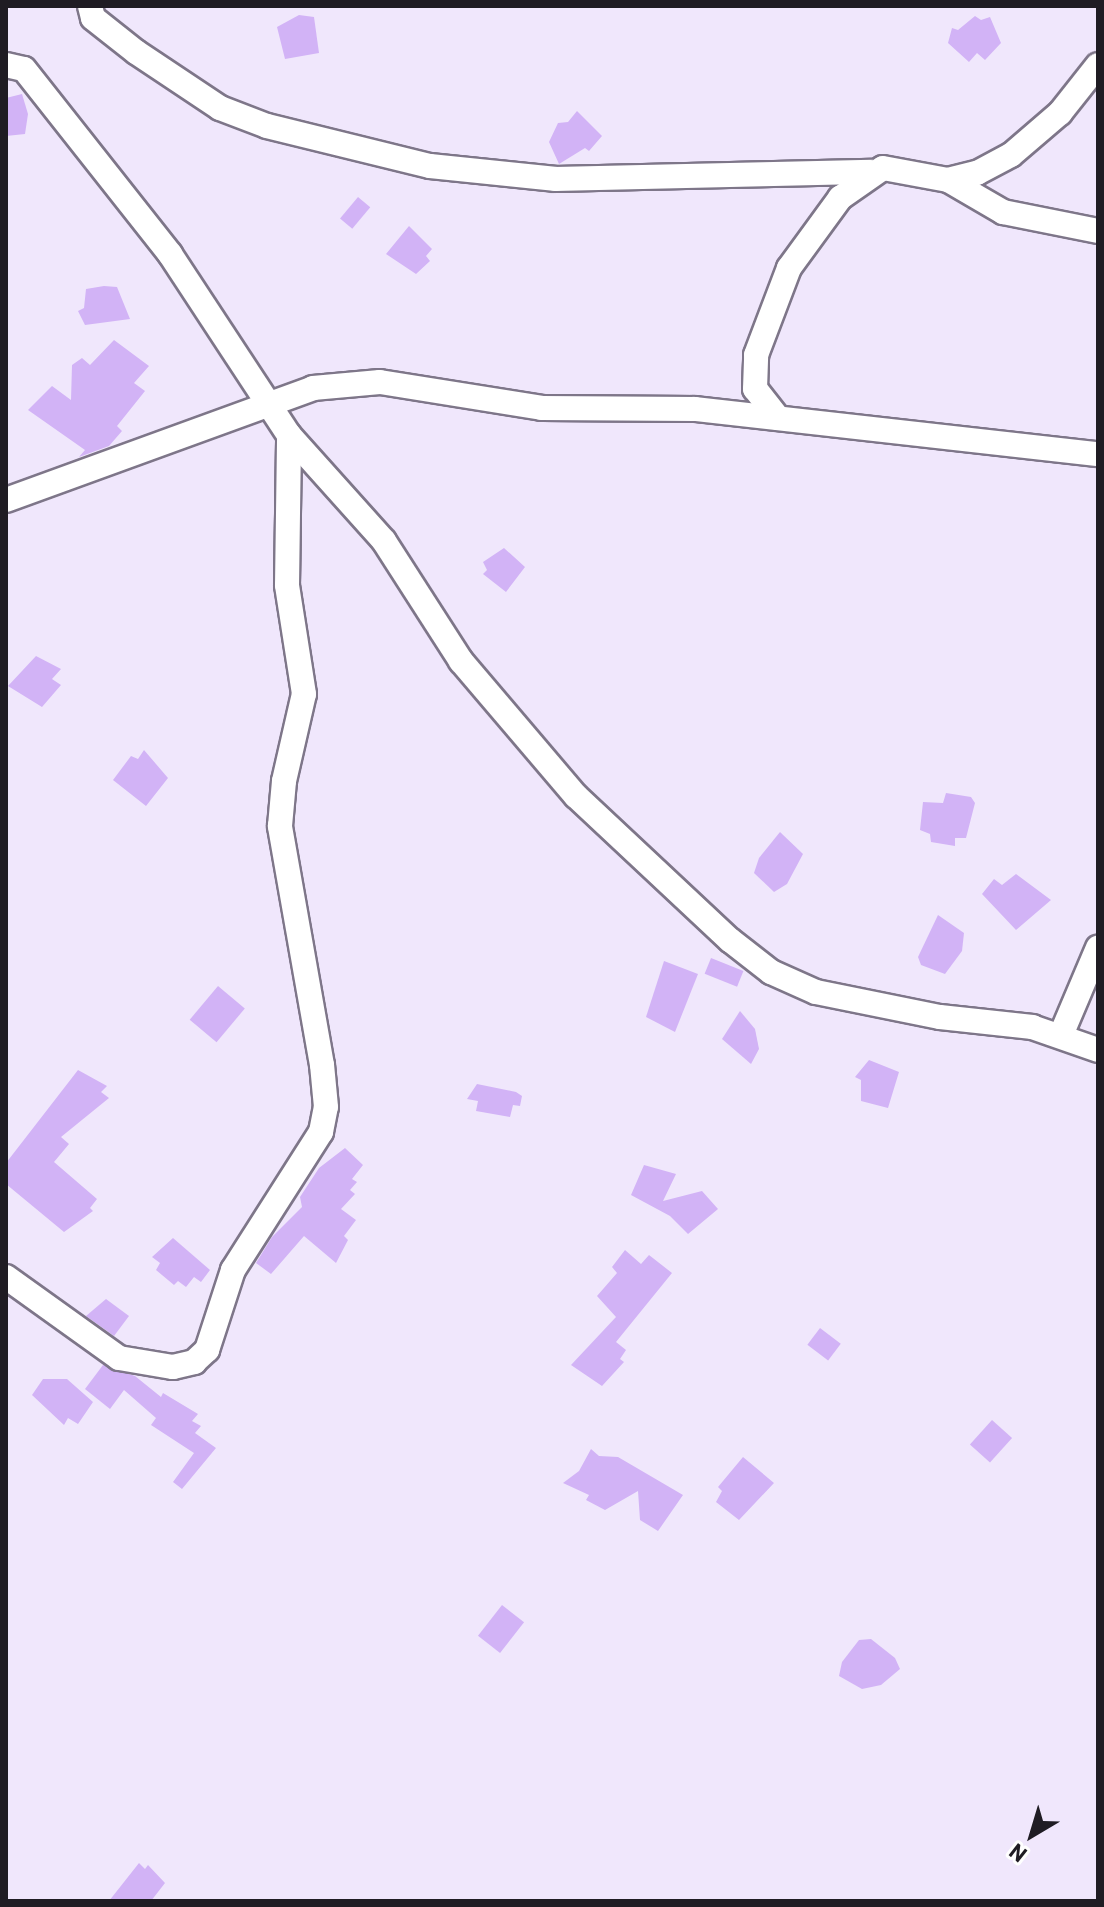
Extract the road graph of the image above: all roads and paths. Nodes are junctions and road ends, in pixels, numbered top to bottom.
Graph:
1 (90, 6) edge
2 (6, 65) edge
3 (1098, 65) edge
4 (871, 172) junction
5 (948, 180) junction
6 (1098, 231) edge
7 (267, 404) junction
8 (778, 418) junction
9 (289, 435) junction
10 (1098, 454) edge
11 (6, 500) edge
12 (1098, 948) edge
13 (1061, 1035) junction
14 (1098, 1050) edge
15 (6, 1277) edge

1 - 4 street
2 - 7 street
3 - 5 street
4 - 5 street
4 - 8 street
5 - 6 street
7 - 8 street
7 - 9 street
7 - 11 street
8 - 10 street
9 - 13 street
9 - 15 street
12 - 13 street
13 - 14 street

